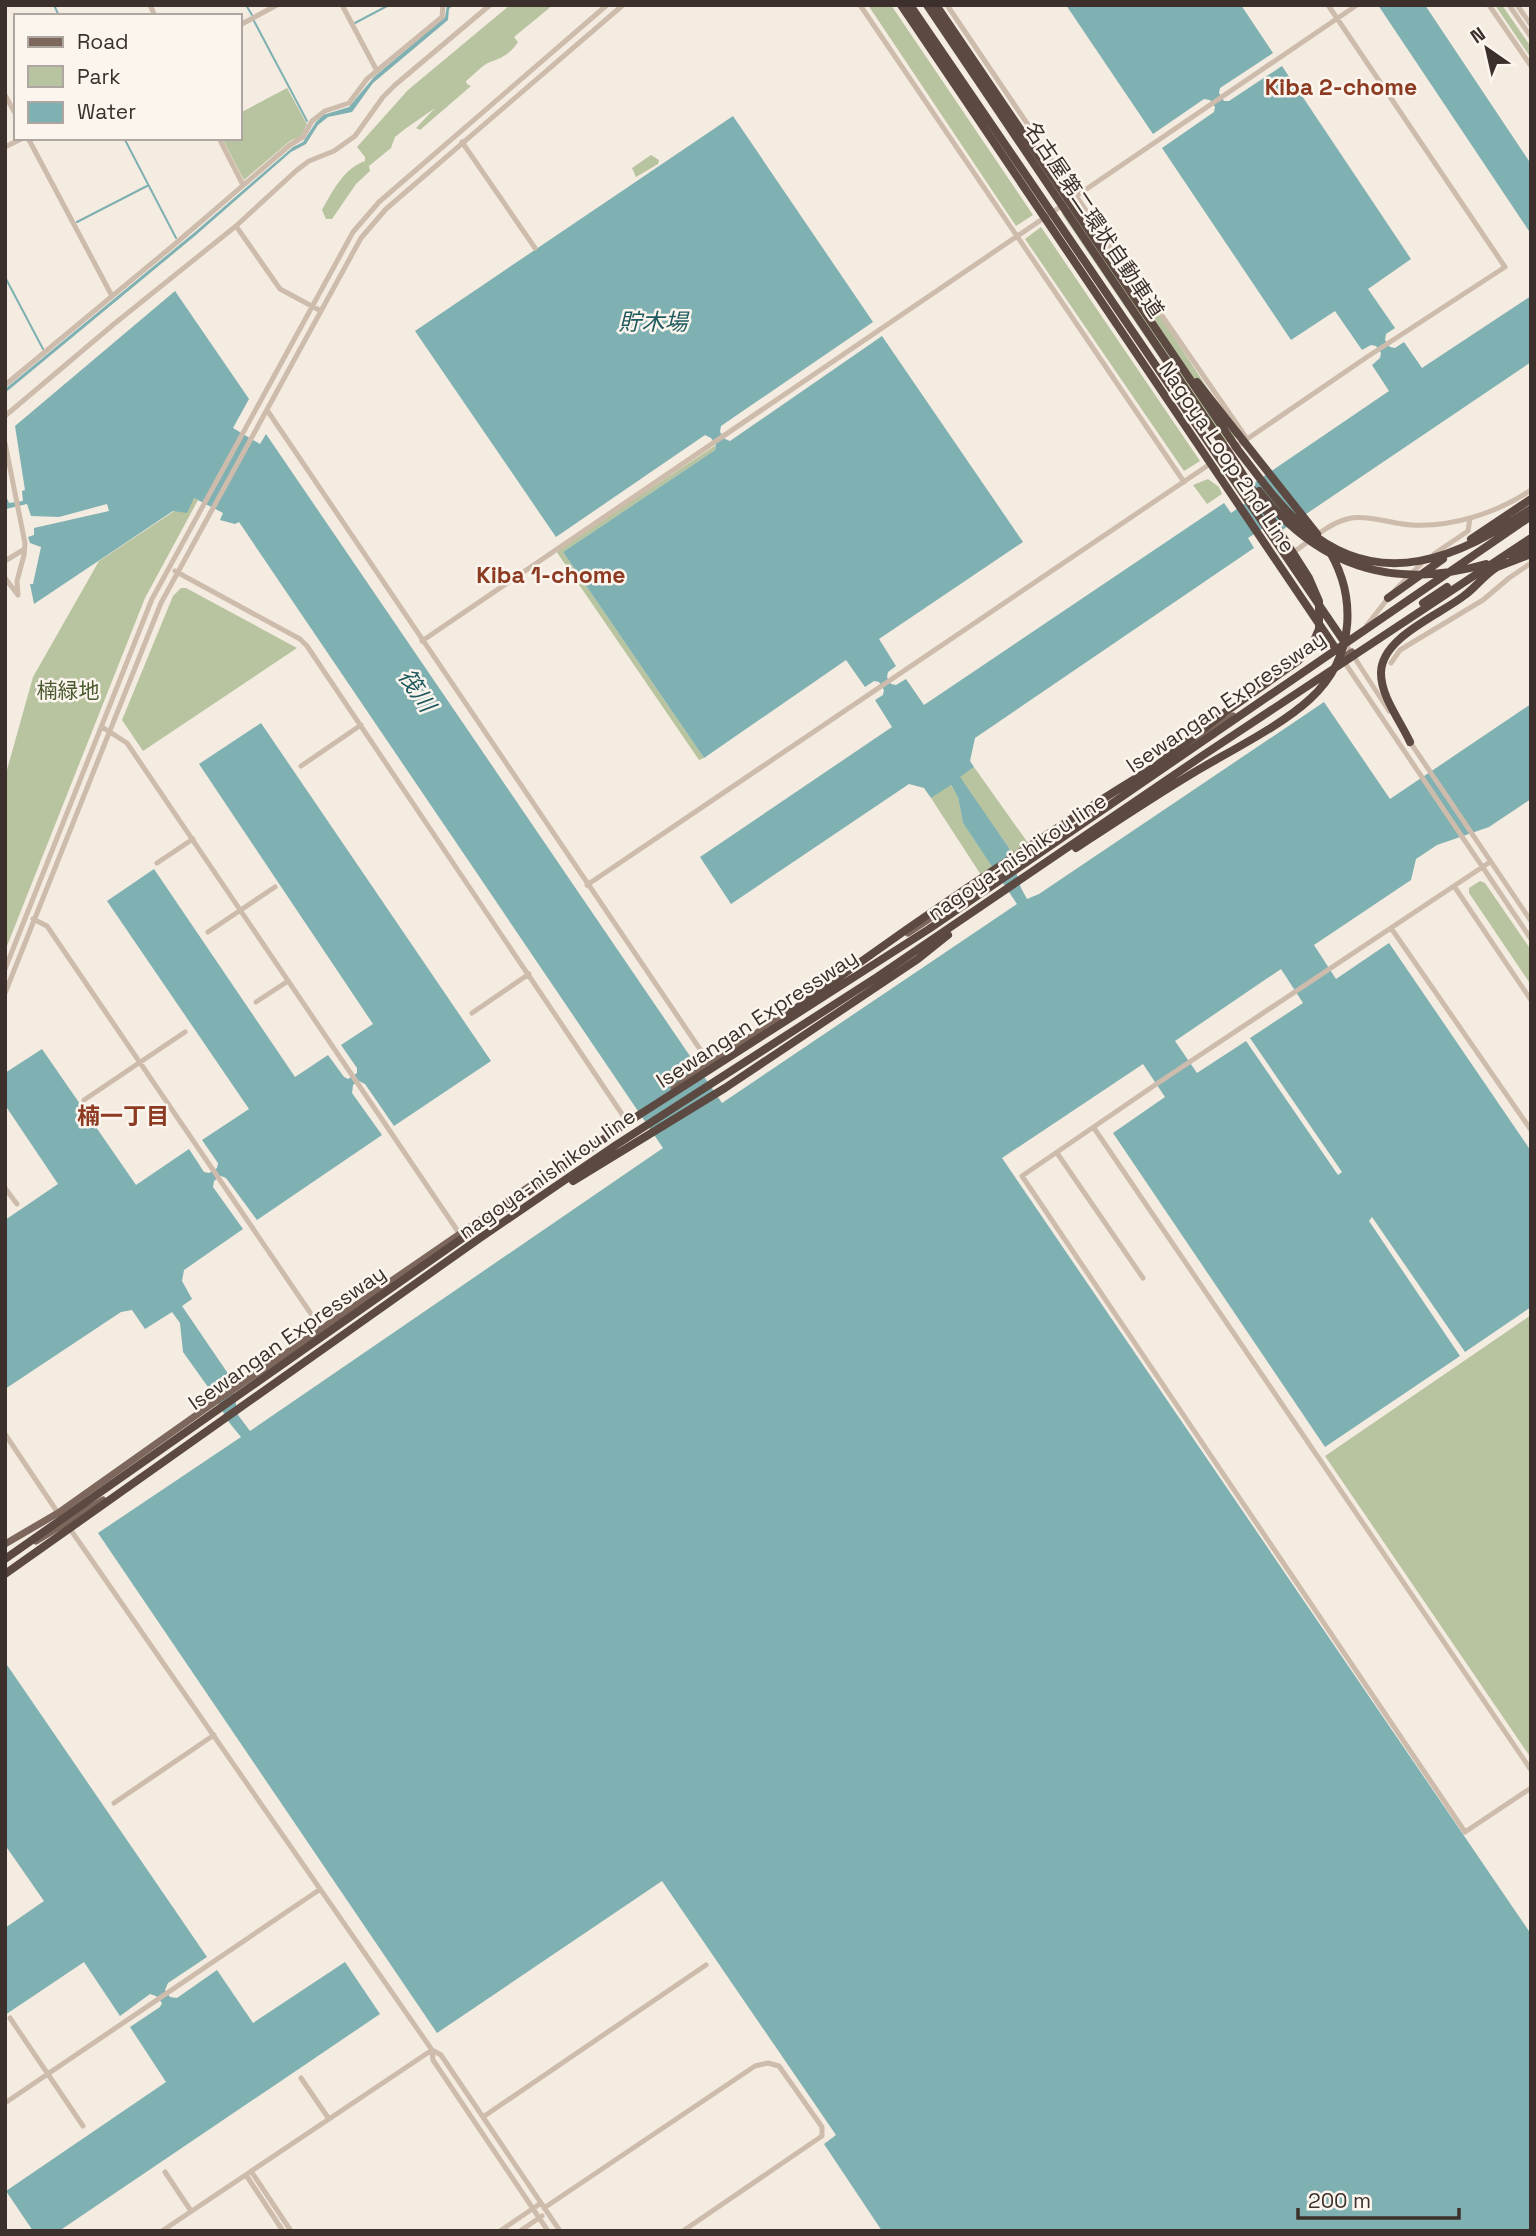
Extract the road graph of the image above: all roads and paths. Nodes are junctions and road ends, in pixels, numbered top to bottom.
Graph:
1 (277, 5) edge
2 (342, 5) edge
3 (443, 5) edge
4 (490, 5) edge
5 (607, 5) edge
6 (623, 5) edge
7 (860, 5) edge
8 (901, 5) edge
9 (910, 5) edge
10 (927, 5) edge
11 (936, 5) edge
12 (947, 5) edge
13 (1328, 5) edge
14 (1357, 5) edge
15 (1489, 5) edge
16 (1509, 5) edge
17 (1517, 5) edge
18 (1338, 19) junction
19 (242, 23) edge
20 (1531, 25) edge
21 (1531, 37) edge
22 (1531, 66) edge
23 (377, 71) junction
24 (5, 95) edge
25 (14, 111) edge
26 (26, 140) edge
27 (220, 140) edge
28 (462, 142) junction
29 (243, 185) junction
30 (1076, 196) junction
31 (1047, 215) junction
32 (236, 226) junction
33 (1016, 236) junction
34 (535, 248) dead end
35 (112, 296) junction
36 (312, 307) junction
37 (321, 312) junction
38 (1168, 347) junction
39 (5, 385) edge
40 (261, 401) junction
41 (267, 410) junction
42 (5, 416) edge
43 (1246, 439) junction
44 (5, 443) edge
45 (1231, 456) junction
46 (1218, 459) junction
47 (1210, 464) junction
48 (1184, 482) junction
49 (1233, 489) junction
50 (1531, 490) edge
51 (1531, 499) edge
52 (1531, 509) edge
53 (1531, 516) edge
54 (1470, 518) junction
55 (1531, 538) edge
56 (1270, 543) junction
57 (1531, 547) edge
58 (23, 550) junction
59 (1531, 554) edge
60 (1286, 557) junction
61 (5, 561) edge
62 (1531, 563) edge
63 (169, 567) junction
64 (1497, 567) junction
65 (178, 572) junction
66 (5, 578) edge
67 (1388, 597) junction
68 (422, 642) junction
69 (1345, 643) junction
70 (1336, 649) junction
71 (1352, 652) junction
72 (1342, 658) junction
73 (1391, 663) dead end
74 (361, 725) junction
75 (102, 727) junction
76 (110, 732) junction
77 (1409, 742) junction
78 (1163, 761) junction
79 (302, 766) dead end
80 (1096, 813) junction
81 (192, 839) junction
82 (1490, 862) junction
83 (157, 863) dead end
84 (1482, 867) junction
85 (587, 885) junction
86 (1454, 886) junction
87 (275, 887) dead end
88 (995, 895) junction
89 (240, 911) junction
90 (27, 916) junction
91 (36, 920) junction
92 (1531, 921) edge
93 (1391, 928) junction
94 (208, 932) dead end
95 (1531, 939) edge
96 (5, 969) edge
97 (529, 974) junction
98 (288, 981) junction
99 (5, 993) edge
100 (1531, 1000) edge
101 (257, 1002) dead end
102 (472, 1013) dead end
103 (185, 1032) dead end
104 (734, 1054) junction
105 (139, 1063) junction
106 (710, 1064) junction
107 (84, 1100) dead end
108 (626, 1120) junction
109 (1094, 1128) junction
110 (1531, 1130) edge
111 (1057, 1153) junction
112 (5, 1188) edge
113 (17, 1204) dead end
114 (459, 1233) junction
115 (480, 1238) junction
116 (1143, 1278) dead end
117 (322, 1330) junction
118 (5, 1434) edge
119 (58, 1513) junction
120 (67, 1524) junction
121 (5, 1544) edge
122 (5, 1558) edge
123 (5, 1574) edge
124 (214, 1735) junction
125 (1531, 1770) edge
126 (1531, 1788) edge
127 (114, 1803) dead end
128 (319, 1890) junction
129 (706, 1965) dead end
130 (10, 2018) dead end
131 (432, 2050) junction
132 (48, 2075) junction
133 (301, 2078) dead end
134 (5, 2104) edge
135 (483, 2117) junction
136 (329, 2119) junction
137 (83, 2126) dead end
138 (165, 2172) dead end
139 (248, 2173) junction
140 (533, 2208) junction
141 (544, 2208) junction
142 (191, 2211) junction
143 (539, 2218) junction
144 (162, 2231) edge
145 (284, 2231) edge
146 (291, 2231) edge
147 (500, 2231) edge
148 (520, 2231) edge
149 (548, 2231) edge
150 (560, 2231) edge
151 (683, 2231) edge

1 - 19 street
2 - 23 street
3 - 23 street
4 - 32 street
5 - 36 street
6 - 28 street
7 - 33 street
8 - 31 highway, Nagoya Loop 2nd Line
9 - 31 highway, Nagoya Loop 2nd Line
10 - 45 highway, 名古屋第二環状自動車道
11 - 38 highway, 名古屋第二環状自動車道
12 - 30 street
13 - 18 street
14 - 18 street
15 - 22 street
16 - 21 street
17 - 20 street
18 - 30 street
18 - 43 street
23 - 29 street
24 - 25 street
26 - 35 street
27 - 29 street
28 - 34 street
28 - 37 street
29 - 35 street
30 - 31 street
30 - 43 street
31 - 33 street
31 - 46 highway, Nagoya Loop 2nd Line
31 - 47 highway, Nagoya Loop 2nd Line
32 - 36 street
32 - 42 street
33 - 48 street
33 - 68 street
35 - 39 street
36 - 37 street
36 - 40 street
37 - 41 street
38 - 52 highway
38 - 88 highway
40 - 41 street
40 - 63 street
41 - 65 street
41 - 68 street
43 - 46 street
44 - 58 street
45 - 57 highway
45 - 80 highway
46 - 49 highway, Nagoya Loop 2nd Line
47 - 48 street
47 - 49 highway, Nagoya Loop 2nd Line
48 - 85 street
49 - 56 highway, Nagoya Loop 2nd Line
50 - 54 street
51 - 67 highway
53 - 80 highway, Isewangan Expressway
54 - 60 street
54 - 67 street
55 - 88 highway, Isewangan Expressway
56 - 60 highway, Nagoya Loop 2nd Line
56 - 70 highway, Nagoya Loop 2nd Line
58 - 61 street
58 - 66 street
59 - 64 highway
60 - 69 highway, Nagoya Loop 2nd Line
62 - 73 street
63 - 65 street
63 - 75 street
64 - 71 highway
64 - 77 highway
65 - 74 street
65 - 76 street
67 - 69 street
68 - 85 street
69 - 70 street
69 - 71 street
70 - 72 street
70 - 78 main road, nagoya-nishikou line
71 - 72 main road, nagoya-nishikou line
71 - 77 street
72 - 84 street
72 - 88 main road, nagoya-nishikou line
74 - 79 street
74 - 97 street
75 - 76 street
75 - 90 street
76 - 81 street
76 - 91 street
77 - 82 street
78 - 104 highway
78 - 106 main road, nagoya-nishikou line
80 - 104 highway, Isewangan Expressway
81 - 83 street
81 - 89 street
82 - 84 street
82 - 92 street
84 - 86 street
84 - 95 street
85 - 106 street
86 - 93 street
86 - 100 street
87 - 89 street
88 - 115 highway, Isewangan Expressway
88 - 115 highway
88 - 120 main road, nagoya-nishikou line
89 - 94 street
89 - 98 street
90 - 91 street
90 - 96 street
91 - 99 street
91 - 105 street
93 - 109 street
93 - 110 street
97 - 102 street
97 - 108 street
98 - 101 street
98 - 114 street
103 - 105 street
104 - 122 highway, Isewangan Expressway
105 - 107 street
105 - 117 street
106 - 108 main road, nagoya-nishikou line
108 - 114 main road, nagoya-nishikou line
109 - 111 street
109 - 125 street
111 - 116 street
111 - 126 street
112 - 113 street
114 - 117 main road, nagoya-nishikou line
115 - 123 highway, Isewangan Expressway
117 - 119 main road, nagoya-nishikou line
118 - 119 street
119 - 120 street
119 - 121 main road, nagoya-nishikou line
120 - 122 main road, nagoya-nishikou line
120 - 124 street
124 - 127 street
124 - 128 street
128 - 131 street
128 - 132 street
129 - 135 street
130 - 132 street
131 - 135 street
131 - 136 street
131 - 140 street
132 - 134 street
132 - 137 street
133 - 136 street
135 - 141 street
136 - 139 street
138 - 142 street
139 - 142 street
139 - 145 street
139 - 146 street
140 - 141 street
140 - 143 street
140 - 147 street
141 - 143 street
141 - 150 street
141 - 151 street
142 - 144 street
143 - 148 street
143 - 149 street

